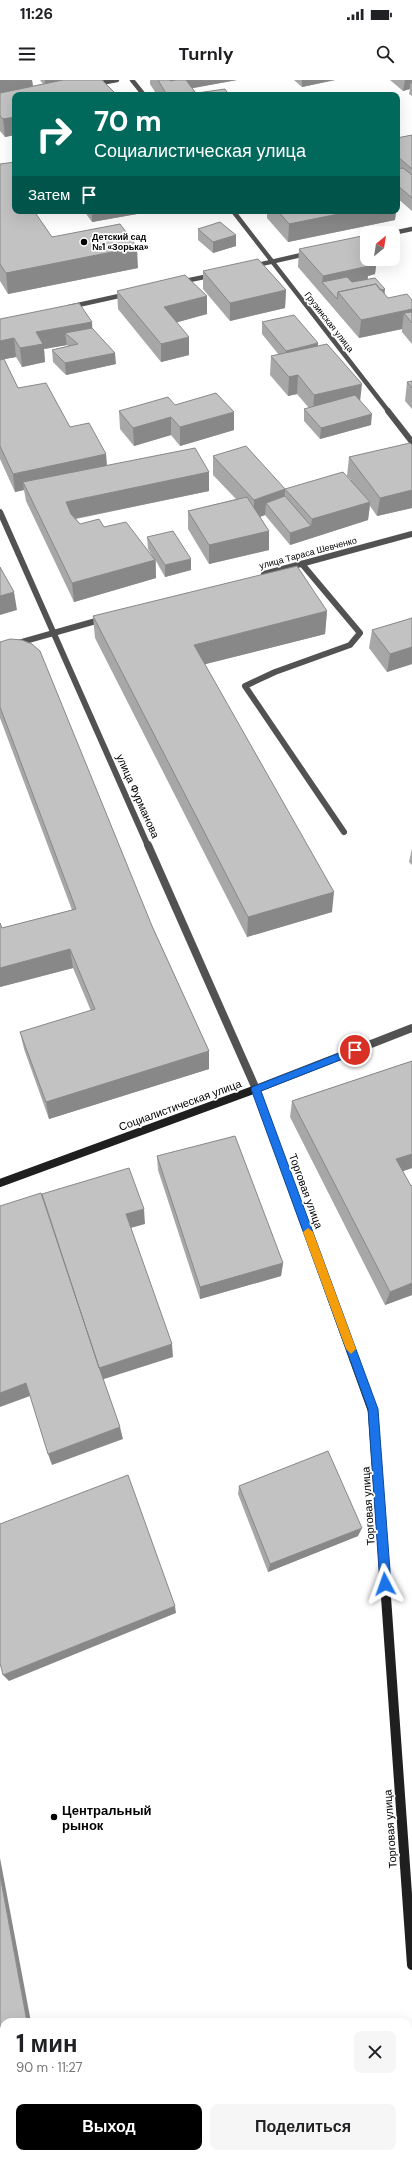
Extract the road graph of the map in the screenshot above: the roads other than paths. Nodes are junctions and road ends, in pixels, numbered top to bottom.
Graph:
1 (117, 80) edge
2 (132, 80) edge
3 (86, 86) edge
4 (142, 92) edge
5 (235, 214) edge
6 (412, 229) edge
7 (400, 232) edge
8 (316, 252) edge
9 (273, 262) junction
10 (249, 267) edge
11 (218, 274) edge
12 (172, 284) edge
13 (132, 293) edge
14 (62, 309) edge
15 (412, 442) edge
16 (0, 512) edge
17 (412, 534) edge
18 (302, 564) junction
19 (257, 576) edge
20 (107, 618) edge
21 (54, 632) junction
22 (0, 648) edge
23 (344, 832) dead end
24 (412, 1028) edge
25 (256, 1089) junction
26 (0, 1183) edge
27 (412, 1965) edge

1 - 3 street
2 - 4 street
5 - 9 street, Грузинская улица
6 - 7 street
8 - 9 street
9 - 10 street
9 - 15 street, Грузинская улица
11 - 12 street
13 - 14 street
16 - 21 street, улица Фурманова
17 - 18 street, улица Тараса Шевченко
18 - 19 street, улица Тараса Шевченко
18 - 23 street
20 - 21 street
21 - 22 street
21 - 25 street, улица Фурманова
24 - 25 street, Социалистическая улица
25 - 26 street, Социалистическая улица
25 - 27 street, Торговая улица

